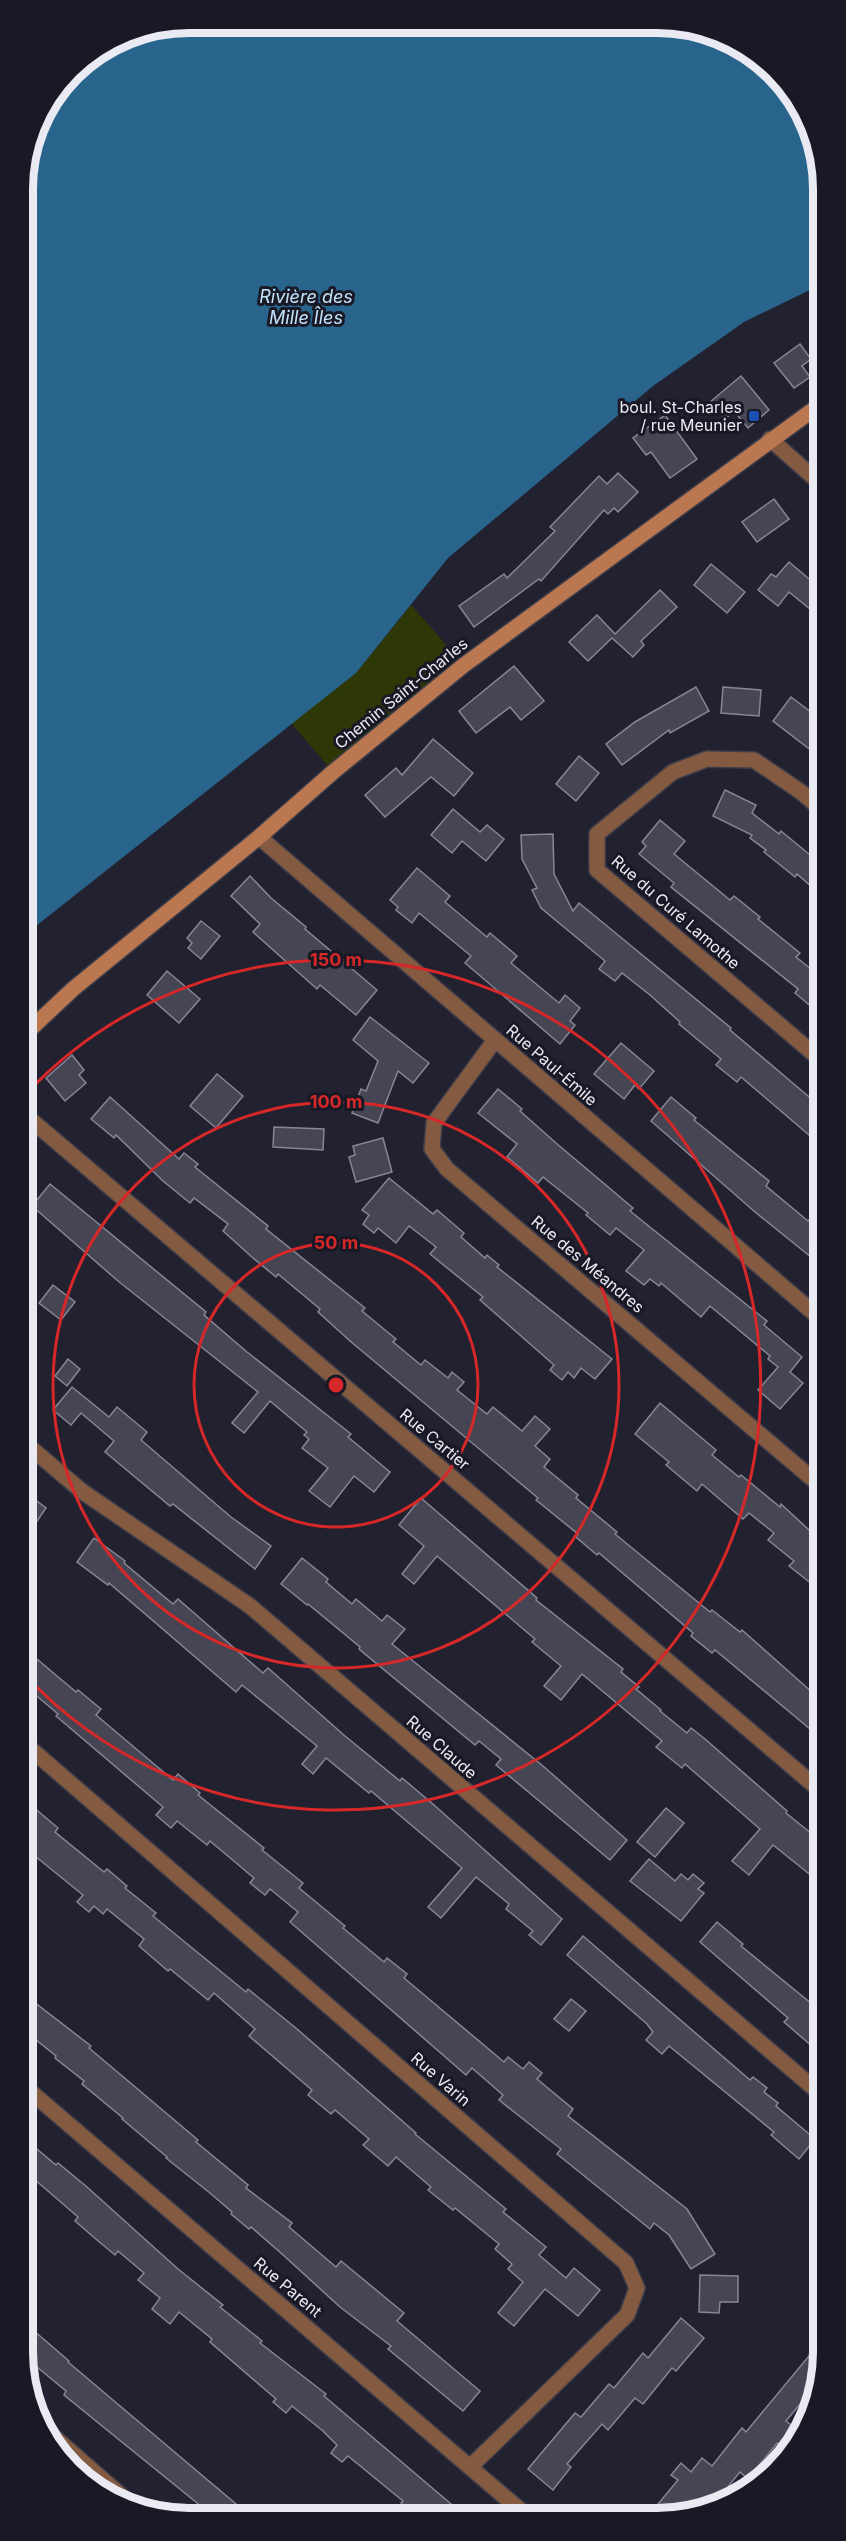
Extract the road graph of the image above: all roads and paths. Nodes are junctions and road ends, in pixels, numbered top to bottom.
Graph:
1 (813, 409) edge
2 (770, 439) junction
3 (813, 477) edge
4 (813, 802) edge
5 (259, 837) junction
6 (33, 1027) edge
7 (495, 1040) junction
8 (813, 1053) edge
9 (33, 1122) edge
10 (813, 1312) edge
11 (33, 1450) edge
12 (813, 1474) edge
13 (33, 1751) edge
14 (813, 1784) edge
15 (813, 2087) edge
16 (33, 2094) edge
17 (64, 2446) edge
18 (471, 2466) junction
19 (112, 2487) edge
20 (518, 2508) edge

1 - 2 main road, Chemin Saint-Charles
2 - 3 street
2 - 5 main road, Chemin Saint-Charles
4 - 8 street, Rue du Curé Lamothe
5 - 6 main road, Chemin Saint-Charles
5 - 7 street, Rue Paul-Émile
7 - 10 street, Rue Paul-Émile
7 - 12 street, Rue des Méandres
9 - 14 street, Rue Cartier
11 - 15 street, Rue Claude
13 - 18 street, Rue Varin
16 - 18 street, Rue Parent
17 - 19 street
18 - 20 street, Rue Parent

